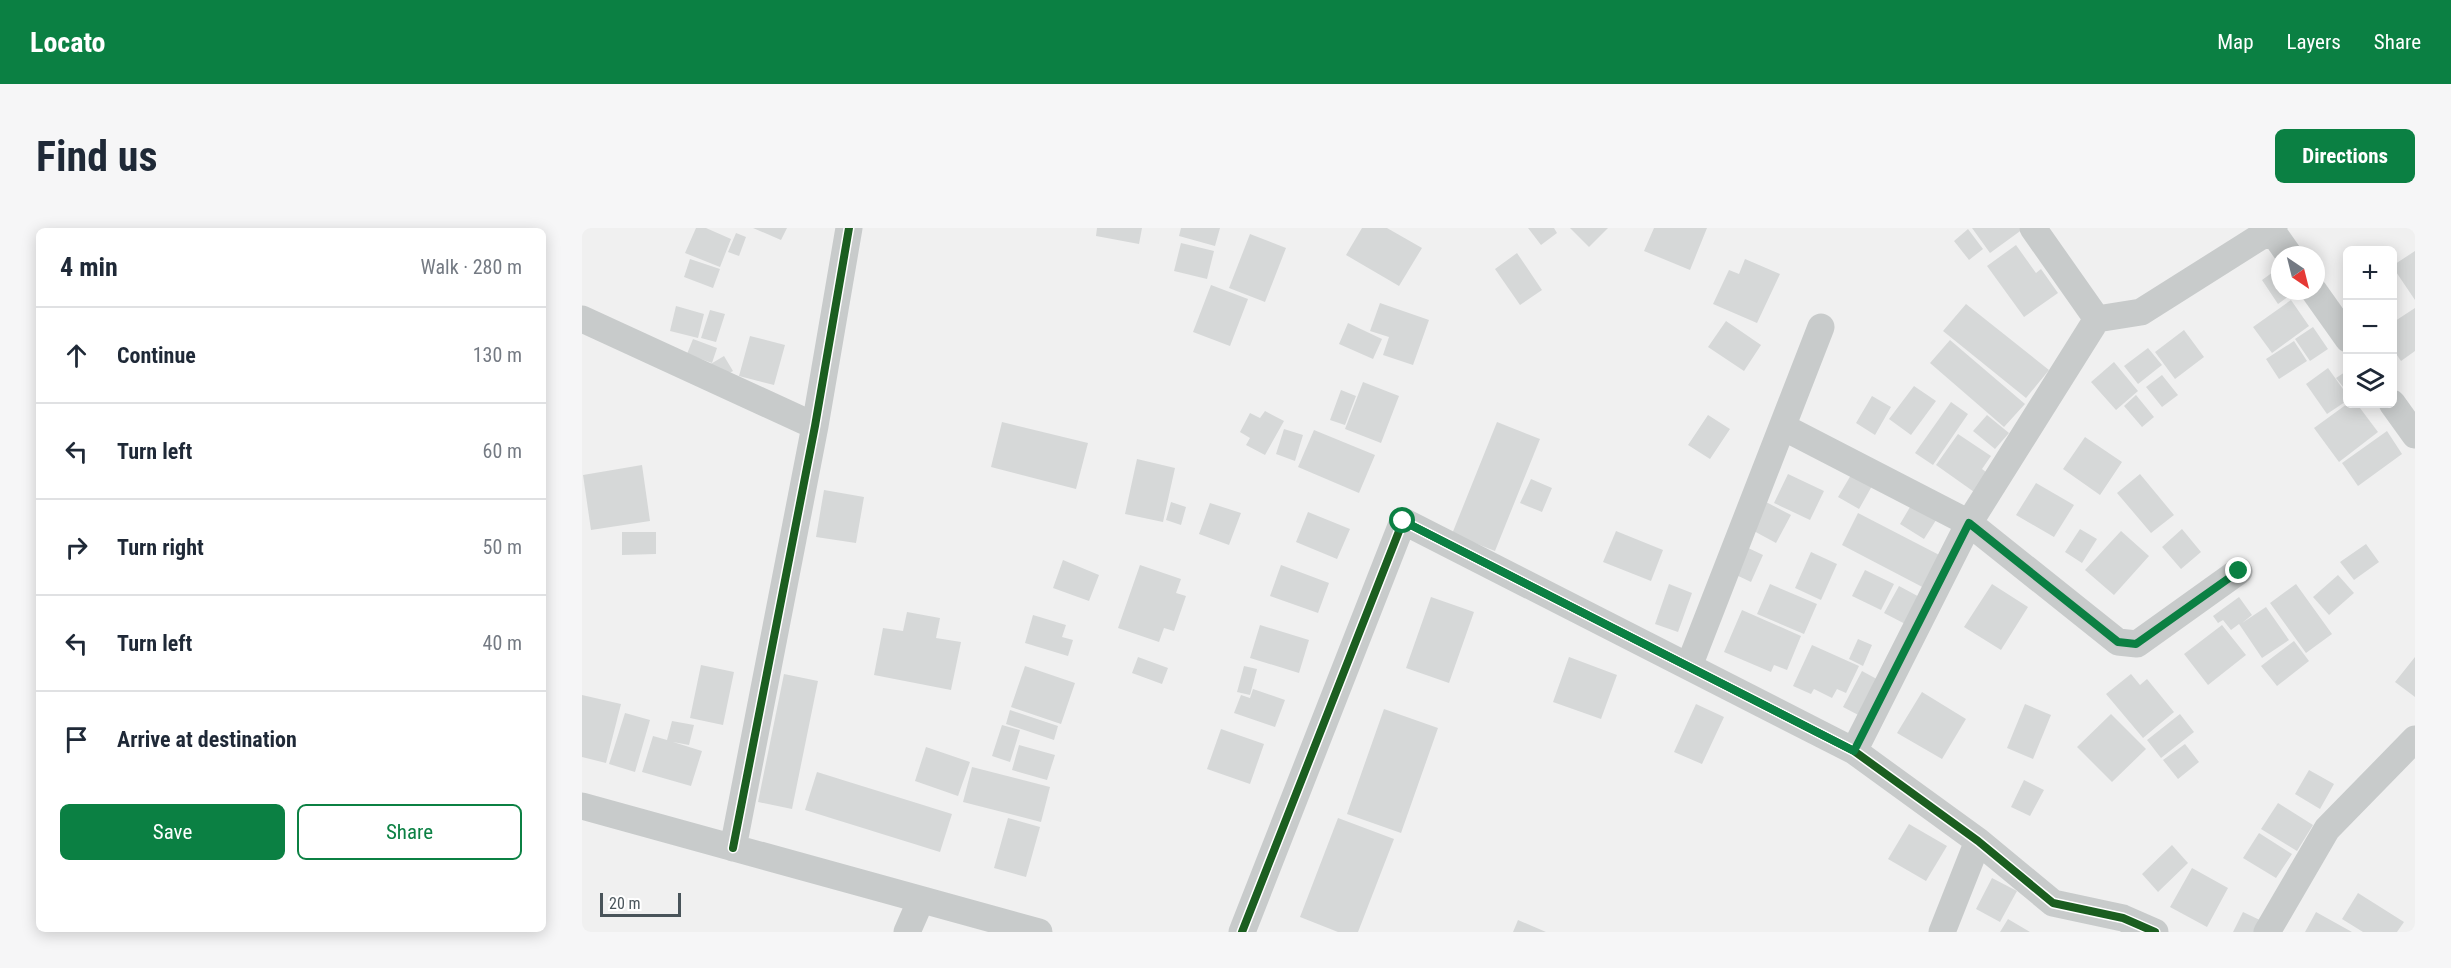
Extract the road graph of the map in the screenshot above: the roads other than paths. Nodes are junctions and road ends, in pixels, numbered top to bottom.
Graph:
1 (849, 228) edge
2 (2032, 228) edge
3 (2271, 229) edge
4 (2283, 246) edge
5 (2320, 300) edge
6 (582, 319) edge
7 (2097, 319) junction
8 (1821, 327) dead end
9 (2343, 332) edge
10 (2396, 408) edge
11 (815, 426) junction
12 (1783, 427) junction
13 (2415, 435) edge
14 (1969, 523) junction
15 (2239, 571) dead end
16 (1689, 666) junction
17 (2415, 739) edge
18 (1854, 751) junction
19 (582, 806) edge
20 (1978, 841) junction
21 (733, 848) junction
22 (921, 900) junction
23 (907, 932) edge
24 (1039, 932) edge
25 (1242, 932) edge
26 (1942, 932) edge
27 (2155, 932) edge
28 (2267, 932) edge

1 - 11 street
2 - 7 street
3 - 4 street
3 - 7 street
5 - 9 street
6 - 11 street
7 - 14 street
8 - 12 street
10 - 13 street
11 - 21 street
12 - 14 street
12 - 16 street
14 - 15 street
14 - 18 street
16 - 18 street
16 - 25 street
17 - 28 street
18 - 20 street
19 - 21 street
20 - 26 street
20 - 27 street
21 - 22 street
22 - 23 street
22 - 24 street

